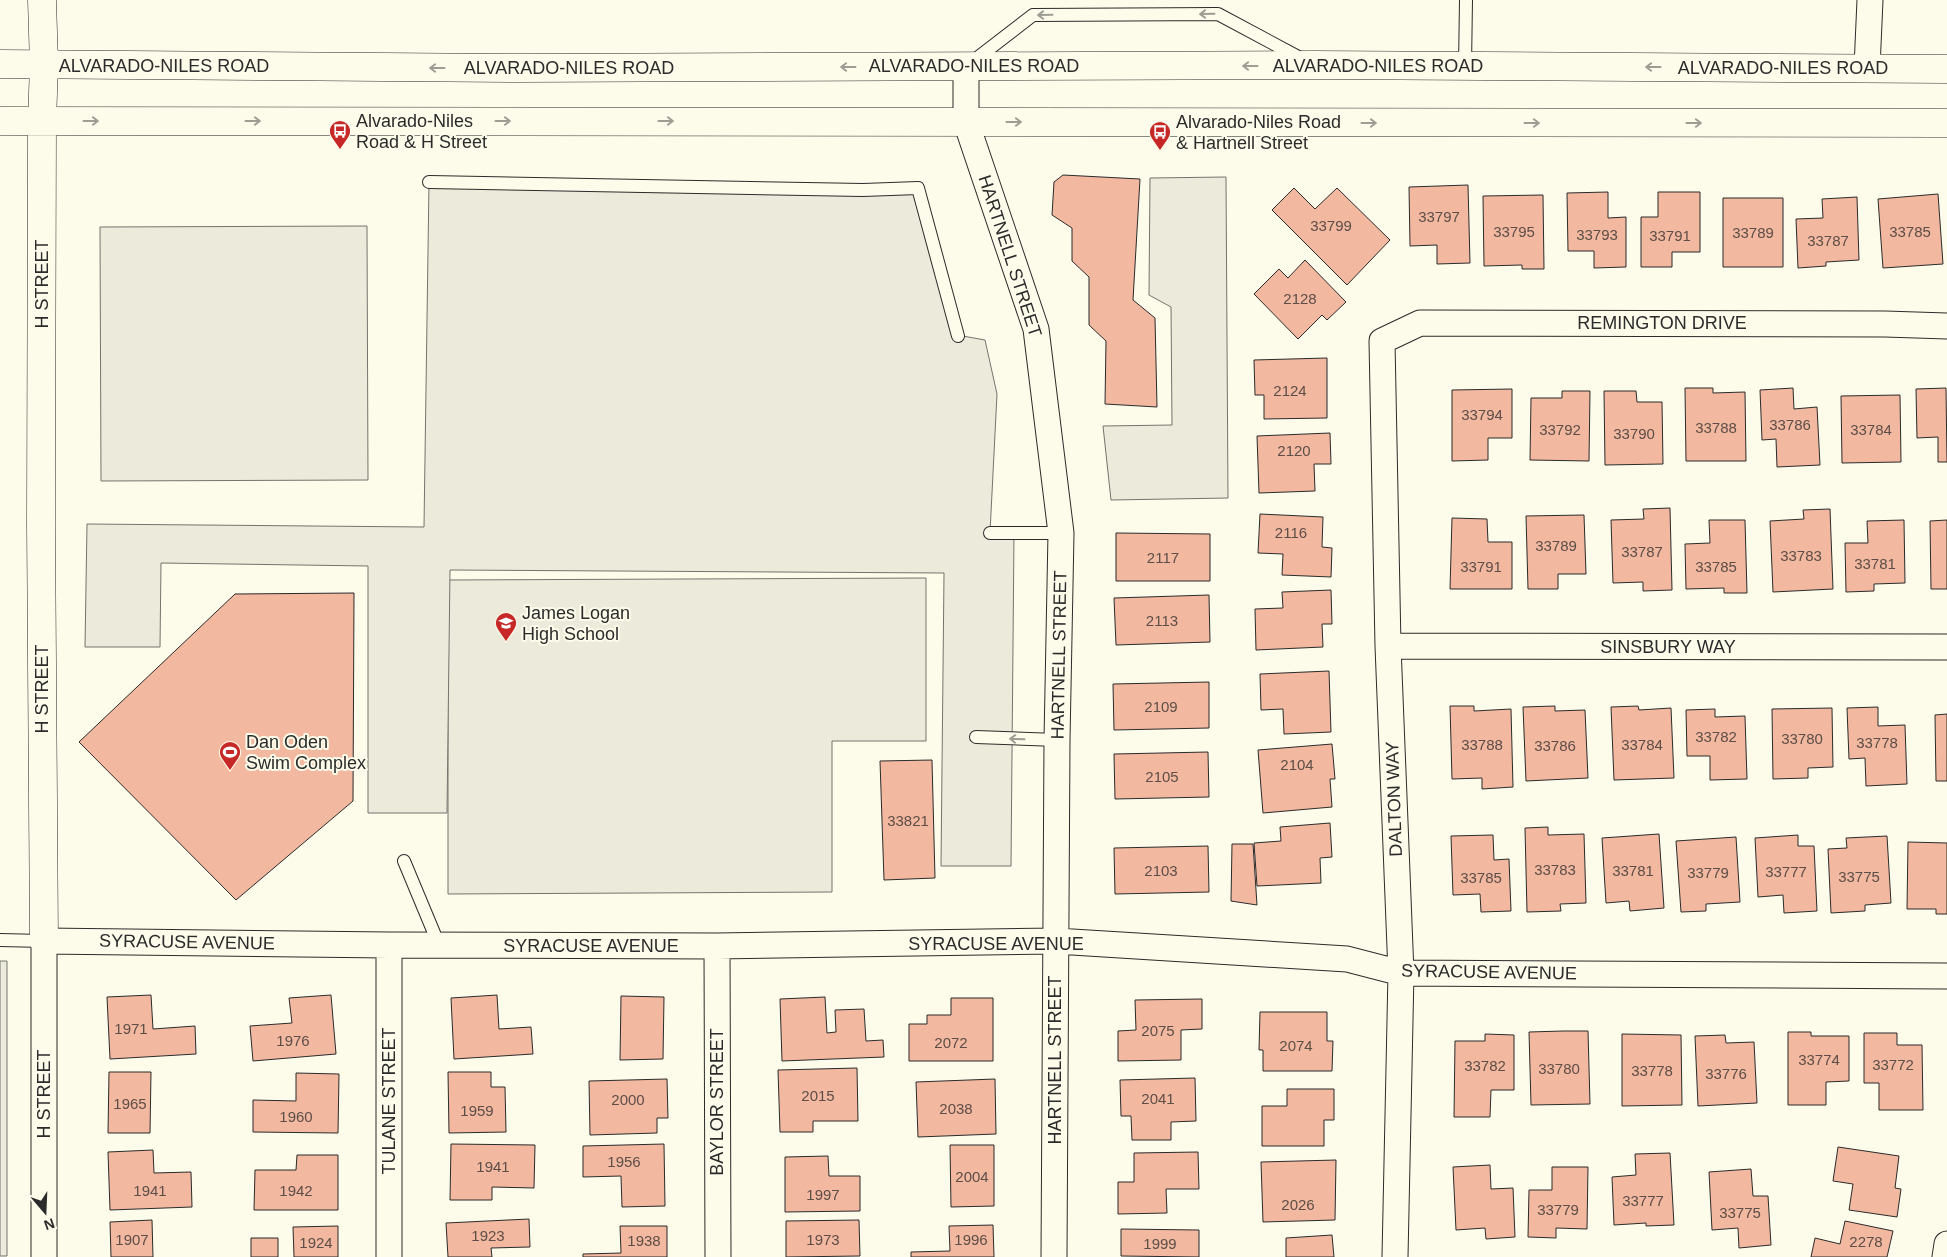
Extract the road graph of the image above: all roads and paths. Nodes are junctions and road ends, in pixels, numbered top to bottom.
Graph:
1 (42, 0) edge
2 (1466, 0) edge
3 (1870, 0) edge
4 (0, 64) edge
5 (44, 65) junction
6 (966, 66) junction
7 (1313, 66) junction
8 (1465, 66) junction
9 (1867, 68) junction
10 (1947, 69) edge
11 (0, 121) edge
12 (42, 121) junction
13 (966, 122) junction
14 (1947, 123) edge
15 (429, 182) dead end
16 (1947, 326) edge
17 (958, 336) dead end
18 (1382, 341) joint
19 (990, 533) dead end
20 (1061, 533) junction
21 (1388, 646) junction
22 (1947, 647) edge
23 (976, 737) dead end
24 (1057, 740) junction
25 (404, 861) dead end
26 (0, 940) edge
27 (44, 940) junction
28 (1056, 941) junction
29 (389, 945) junction
30 (439, 945) junction
31 (717, 946) junction
32 (1401, 973) junction
33 (1947, 976) edge
34 (1947, 1244) edge
35 (44, 1257) edge
36 (389, 1257) edge
37 (718, 1257) edge
38 (1054, 1257) edge
39 (1395, 1257) edge
40 (1944, 1257) edge

1 - 5 main road, H STREET
2 - 8 lane
3 - 9 street
4 - 5 main road, ALVARADO-NILES ROAD
6 -> 5 main road, ALVARADO-NILES ROAD
5 - 12 main road, H STREET
7 -> 6 main road, ALVARADO-NILES ROAD
7 -> 6 lane
6 - 13 street, HARTNELL STREET
7 - 8 main road, ALVARADO-NILES ROAD
9 -> 8 main road, ALVARADO-NILES ROAD
9 - 10 main road, ALVARADO-NILES ROAD
11 - 12 main road
12 -> 13 main road
12 - 27 main road, H STREET
13 -> 14 main road
13 - 20 street, HARTNELL STREET
15 - 17 lane
16 - 18 street, REMINGTON DRIVE
18 - 21 street, DALTON WAY
19 - 20 lane
20 - 24 street, HARTNELL STREET
21 - 22 street, SINSBURY WAY
21 - 32 street, DALTON WAY
24 -> 23 lane
24 - 28 street, HARTNELL STREET
25 - 30 lane
26 - 27 lane
27 - 29 street, SYRACUSE AVENUE
27 - 35 street, H STREET
28 - 31 street, SYRACUSE AVENUE
28 - 32 street, SYRACUSE AVENUE
28 - 38 street, HARTNELL STREET
29 - 30 street, SYRACUSE AVENUE
29 - 36 street, TULANE STREET
30 - 31 street, SYRACUSE AVENUE
31 - 37 street, BAYLOR STREET
32 - 33 street, SYRACUSE AVENUE
32 - 39 street, DALTON WAY
34 - 40 street

